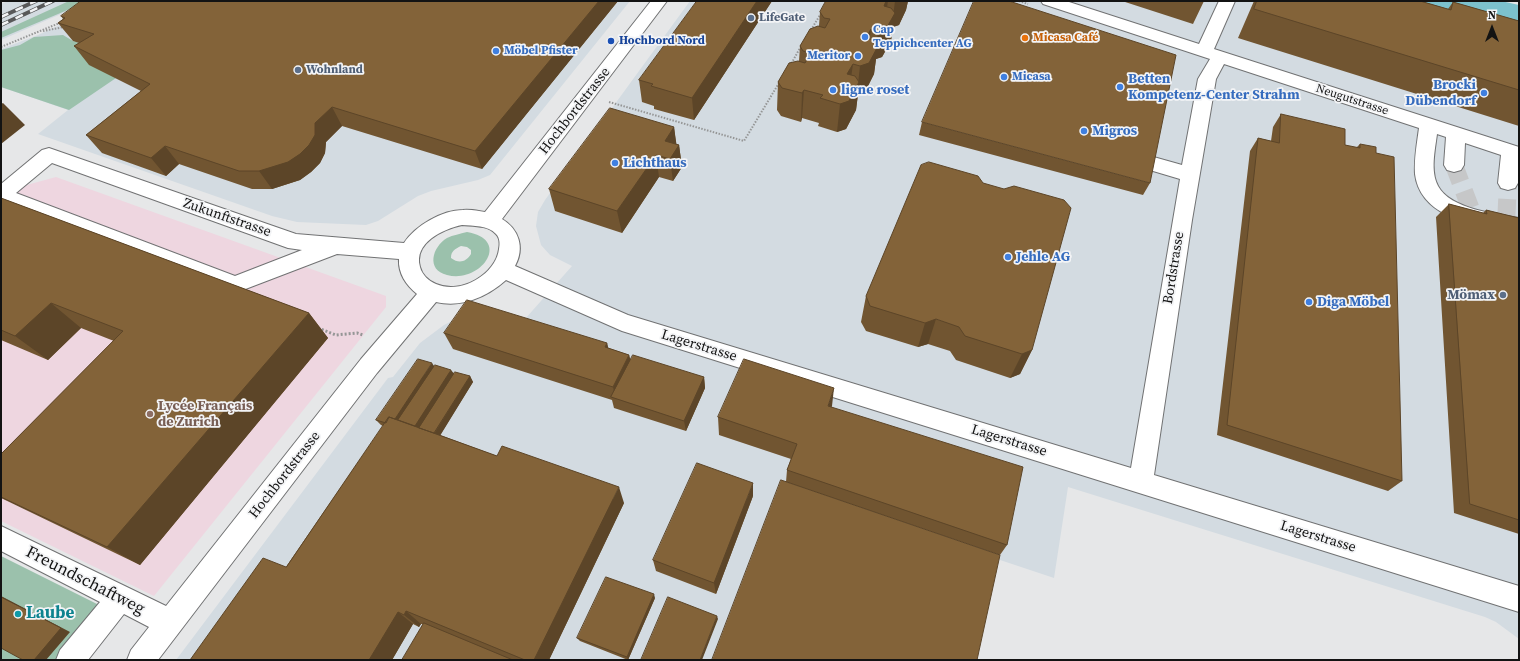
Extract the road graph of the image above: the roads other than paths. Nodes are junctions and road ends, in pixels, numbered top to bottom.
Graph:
1 (659, 1) edge
2 (1049, 1) edge
3 (1226, 1) edge
4 (1212, 54) junction
5 (1428, 125) junction
6 (1456, 133) junction
7 (1515, 152) edge
8 (1150, 163) edge
9 (1454, 164) tunnel mouth
10 (1191, 175) junction
11 (1508, 183) tunnel mouth
12 (1, 195) edge
13 (490, 220) junction
14 (1519, 226) edge
15 (334, 246) junction
16 (410, 252) junction
17 (504, 270) junction
18 (431, 292) junction
19 (1141, 482) junction
20 (1, 538) edge
21 (120, 598) junction
22 (1519, 599) edge
23 (170, 624) junction
24 (70, 660) edge
25 (141, 660) edge

1 - 13 street, Hochbordstrasse
2 - 4 street, Neugutstrasse
3 - 4 street, Bordstrasse
4 - 5 street, Neugutstrasse
4 - 10 street, Bordstrasse
5 - 6 street, Neugutstrasse
5 - 14 street
6 - 7 street, Neugutstrasse
6 - 9 street
7 - 11 street
8 - 10 street
10 - 19 street, Bordstrasse
12 - 15 street
12 - 15 street, Zukunftstrasse
13 - 16 street
13 - 17 street
15 - 16 street, Zukunftstrasse
16 - 18 street
17 - 18 street
17 - 19 street, Lagerstrasse
18 - 23 street, Hochbordstrasse
19 - 22 street, Lagerstrasse
20 - 21 street, Freundschaftweg
21 - 23 street, Freundschaftweg
21 - 24 street
23 - 25 street, Hochbordstrasse

